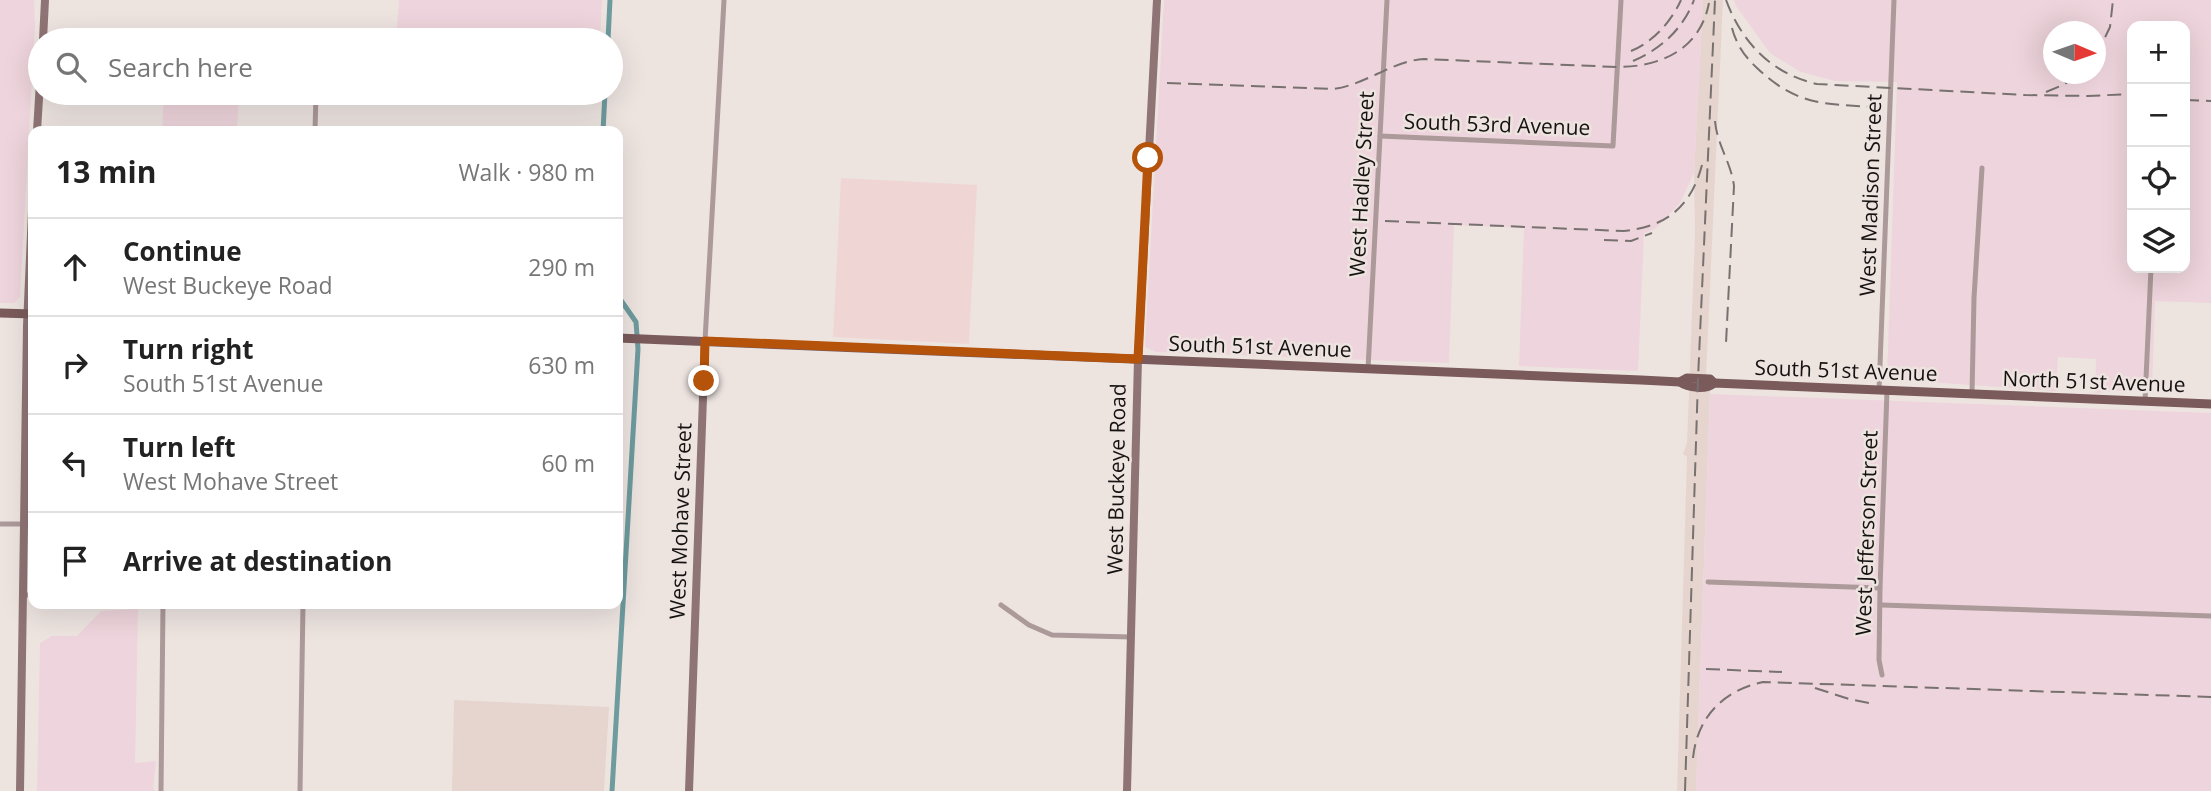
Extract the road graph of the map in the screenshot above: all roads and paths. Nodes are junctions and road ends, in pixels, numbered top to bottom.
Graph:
1 (45, 0) edge
2 (724, 0) edge
3 (1157, 0) edge
4 (1387, 0) edge
5 (1621, 0) edge
6 (1894, 0) edge
7 (44, 28) edge
8 (39, 105) edge
9 (316, 105) edge
10 (37, 126) edge
11 (315, 126) edge
12 (1380, 136) junction
13 (1982, 168) dead end
14 (2151, 273) edge
15 (0, 313) edge
16 (28, 314) edge
17 (623, 338) edge
18 (705, 341) junction
19 (1138, 359) junction
20 (1368, 369) junction
21 (1883, 391) junction
22 (1974, 395) junction
23 (2145, 401) junction
24 (2211, 404) edge
25 (28, 475) edge
26 (0, 524) edge
27 (24, 524) junction
28 (1708, 582) dead end
29 (1880, 588) junction
30 (23, 595) junction
31 (28, 595) edge
32 (1001, 605) dead end
33 (1881, 605) junction
34 (163, 609) edge
35 (303, 609) edge
36 (2211, 615) edge
37 (1131, 637) junction
38 (1882, 675) dead end
39 (20, 791) edge
40 (161, 791) edge
41 (300, 791) edge
42 (689, 791) edge
43 (1127, 791) edge

1 - 7 main road
2 - 18 street, West Mohave Street
3 - 19 main road, West Buckeye Road
4 - 12 street, West Hadley Street
5 - 12 street, South 53rd Avenue
6 - 21 street, West Madison Street
8 - 10 main road
9 - 11 street
12 - 20 street, West Hadley Street
13 - 22 street
14 - 23 street
15 - 16 main road
17 - 18 main road, South 51st Avenue
18 - 19 main road, South 51st Avenue
18 - 42 main road, West Mohave Street
19 - 20 main road, South 51st Avenue
19 - 37 main road, West Buckeye Road
20 - 21 main road, South 51st Avenue
21 - 22 main road, South 51st Avenue
21 - 29 street, West Jefferson Street
22 - 23 main road, North 51st Avenue
23 - 24 main road, North 51st Avenue
25 - 27 main road
26 - 27 street
27 - 30 main road
28 - 29 street
29 - 33 street, West Jefferson Street
30 - 31 street
30 - 39 main road
32 - 37 street
33 - 36 street
33 - 38 street, West Jefferson Street
34 - 40 street
35 - 41 street
37 - 43 main road, West Buckeye Road

